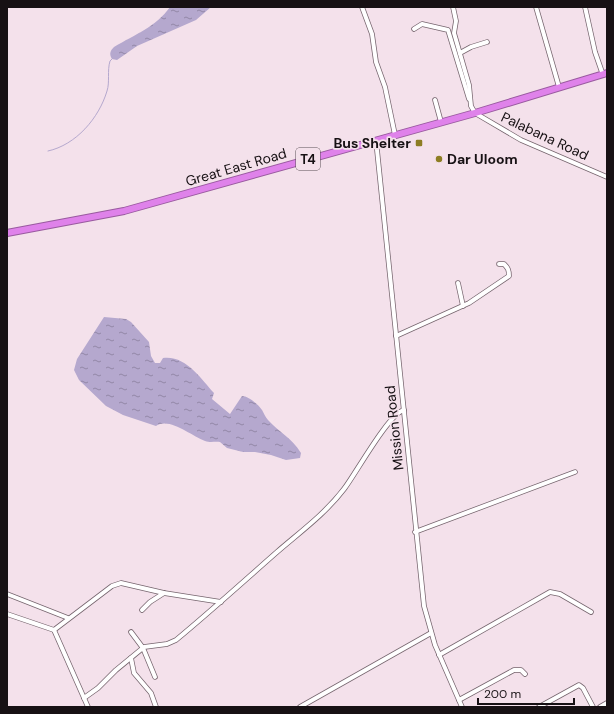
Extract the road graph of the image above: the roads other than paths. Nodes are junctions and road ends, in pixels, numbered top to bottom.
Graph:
1 (362, 7) edge
2 (453, 7) edge
3 (536, 7) edge
4 (585, 7) edge
5 (414, 29) dead end
6 (487, 42) dead end
7 (460, 53) junction
8 (605, 74) edge
9 (559, 87) junction
10 (435, 100) dead end
11 (470, 102) junction
12 (475, 112) junction
13 (441, 122) junction
14 (395, 135) junction
15 (376, 140) junction
16 (607, 177) edge
17 (7, 233) edge
18 (499, 264) dead end
19 (458, 284) dead end
20 (463, 306) junction
21 (396, 336) junction
22 (404, 410) junction
23 (575, 472) dead end
24 (416, 532) junction
25 (164, 593) junction
26 (7, 594) edge
27 (220, 602) junction
28 (142, 610) dead end
29 (591, 612) dead end
30 (7, 614) edge
31 (68, 618) junction
32 (54, 630) junction
33 (131, 632) dead end
34 (431, 633) junction
35 (143, 648) junction
36 (439, 655) junction
37 (131, 658) junction
38 (524, 674) dead end
39 (155, 677) dead end
40 (84, 698) junction
41 (459, 700) junction
42 (607, 703) edge
43 (88, 707) edge
44 (156, 707) edge
45 (300, 707) edge
46 (462, 707) edge
47 (539, 707) edge
48 (593, 707) edge
49 (600, 707) edge

1 - 14 street
2 - 7 street
3 - 9 street
4 - 8 street
5 - 11 street
6 - 7 street
7 - 11 street
8 - 9 highway, Great East Road / T4
9 - 12 highway, Great East Road / T4
10 - 13 street
11 - 12 street
12 - 13 highway, Great East Road / T4
12 - 16 street, Palabana Road
13 - 14 highway, Great East Road / T4
14 - 15 highway, Great East Road / T4
15 - 17 highway, Great East Road / T4
15 - 21 street, Mission Road
18 - 20 street
19 - 20 street
20 - 21 street
21 - 22 street, Mission Road
22 - 24 street, Mission Road
22 - 27 street
23 - 24 street
24 - 34 street, Mission Road
25 - 27 street
25 - 28 street
25 - 31 street
26 - 31 street
27 - 35 street
29 - 36 street
30 - 32 street
31 - 32 street
32 - 40 street
33 - 35 street
34 - 36 street, Mission Road
34 - 45 street
35 - 37 street
35 - 39 street
36 - 41 street, Mission Road
37 - 40 street
37 - 44 street
38 - 41 street
40 - 43 street
41 - 46 street, Mission Road
42 - 49 street
47 - 48 street

